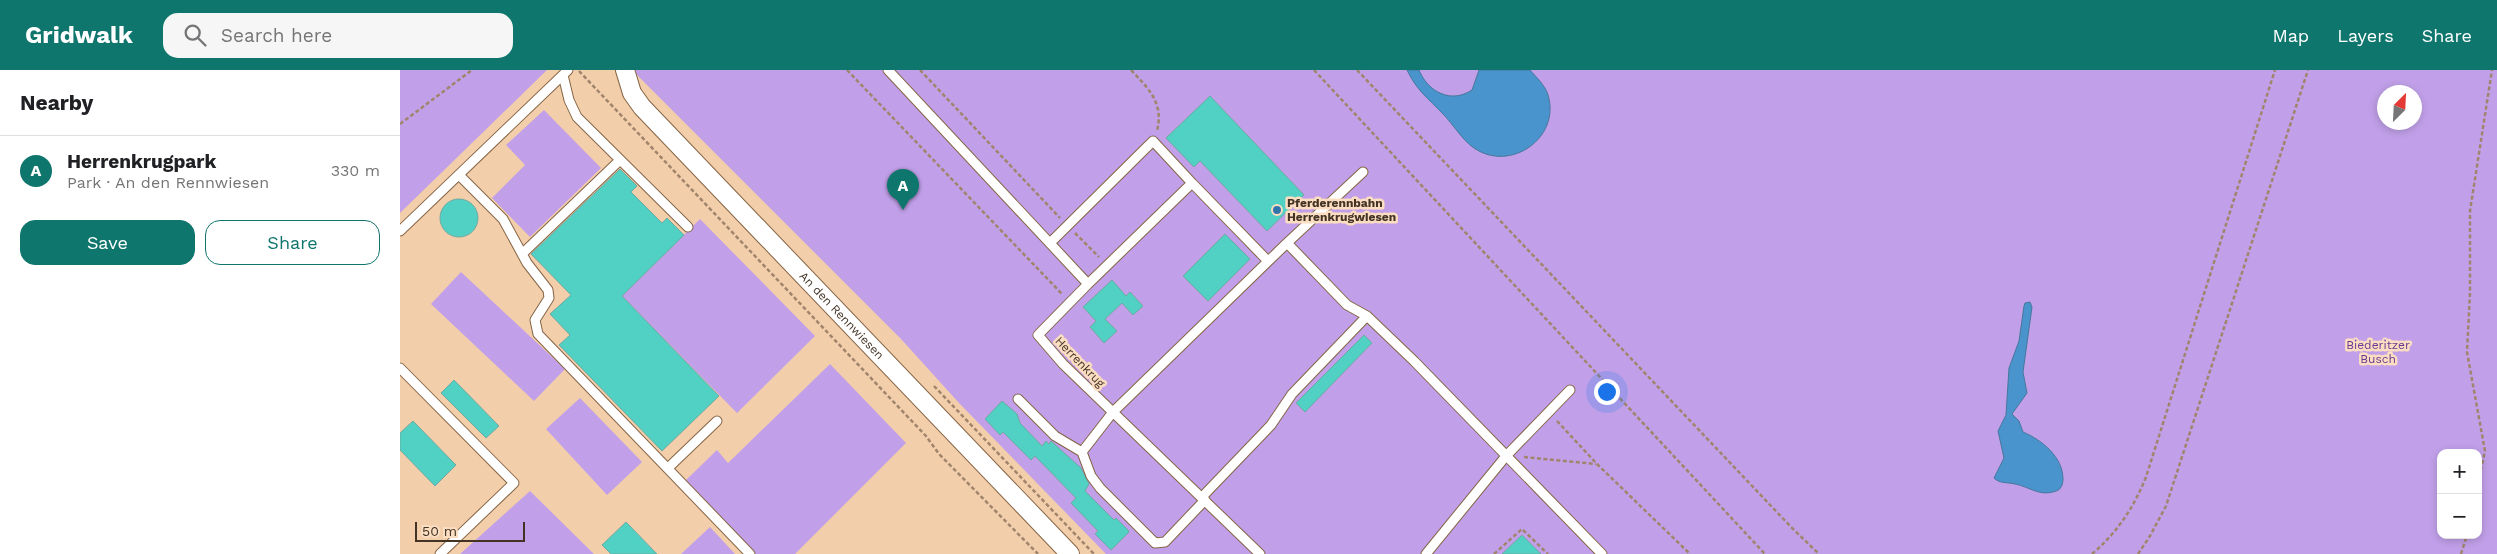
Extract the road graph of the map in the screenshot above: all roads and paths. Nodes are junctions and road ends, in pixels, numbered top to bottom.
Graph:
1 (472, 70) edge
2 (578, 70) edge
3 (625, 70) edge
4 (847, 70) edge
5 (888, 70) edge
6 (920, 70) edge
7 (1131, 70) edge
8 (1314, 70) edge
9 (1357, 70) edge
10 (2275, 70) edge
11 (2308, 70) edge
12 (2492, 70) edge
13 (566, 72) edge
14 (400, 124) edge
15 (1153, 141) junction
16 (620, 160) junction
17 (1363, 172) dead end
18 (459, 175) junction
19 (1192, 183) junction
20 (1068, 226) junction
21 (688, 228) dead end
22 (400, 231) edge
23 (1050, 243) junction
24 (1287, 243) junction
25 (522, 254) junction
26 (1267, 260) junction
27 (1108, 265) junction
28 (1088, 284) junction
29 (1069, 301) junction
30 (1366, 316) junction
31 (400, 368) edge
32 (1570, 390) dead end
33 (1018, 399) dead end
34 (958, 411) dead end
35 (1113, 412) junction
36 (717, 421) dead end
37 (1557, 421) dead end
38 (1082, 452) junction
39 (1506, 456) junction
40 (1597, 464) junction
41 (2482, 465) edge
42 (668, 468) junction
43 (1203, 498) junction
44 (2466, 539) edge
45 (440, 554) edge
46 (750, 554) edge
47 (1038, 554) edge
48 (1070, 554) edge
49 (1094, 554) edge
50 (1260, 554) edge
51 (1426, 554) edge
52 (1494, 554) edge
53 (1548, 554) edge
54 (1602, 554) edge
55 (1690, 554) edge
56 (1765, 554) edge
57 (1819, 554) edge
58 (2092, 554) edge
59 (2138, 554) edge
60 (2461, 554) edge

1 - 14 path
2 - 47 path
3 - 48 street, An den Rennwiesen
4 - 29 path
5 - 23 lane
6 - 20 path
7 - 15 path
8 - 56 path
9 - 57 path
10 - 58 path
11 - 59 path
12 - 41 path
13 - 16 lane
13 - 18 lane
15 - 19 lane
15 - 20 lane
16 - 21 lane
16 - 25 lane
17 - 24 lane
18 - 22 lane
18 - 25 lane
19 - 26 lane
19 - 27 lane, Herrenkrug
20 - 23 lane
20 - 27 path
23 - 28 lane
24 - 26 lane
24 - 30 lane
25 - 42 lane
26 - 35 lane
27 - 28 lane, Herrenkrug
28 - 29 lane, Herrenkrug
29 - 35 lane, Herrenkrug
30 - 39 lane
30 - 43 lane
31 - 45 lane
32 - 39 lane
33 - 38 lane
34 - 49 path
35 - 38 lane
35 - 43 lane, Herrenkrug
36 - 42 lane
37 - 40 path
38 - 43 lane
39 - 40 path
39 - 51 lane
39 - 54 lane
40 - 55 path
42 - 46 lane
43 - 50 lane, Herrenkrug
44 - 60 path
52 - 53 path

